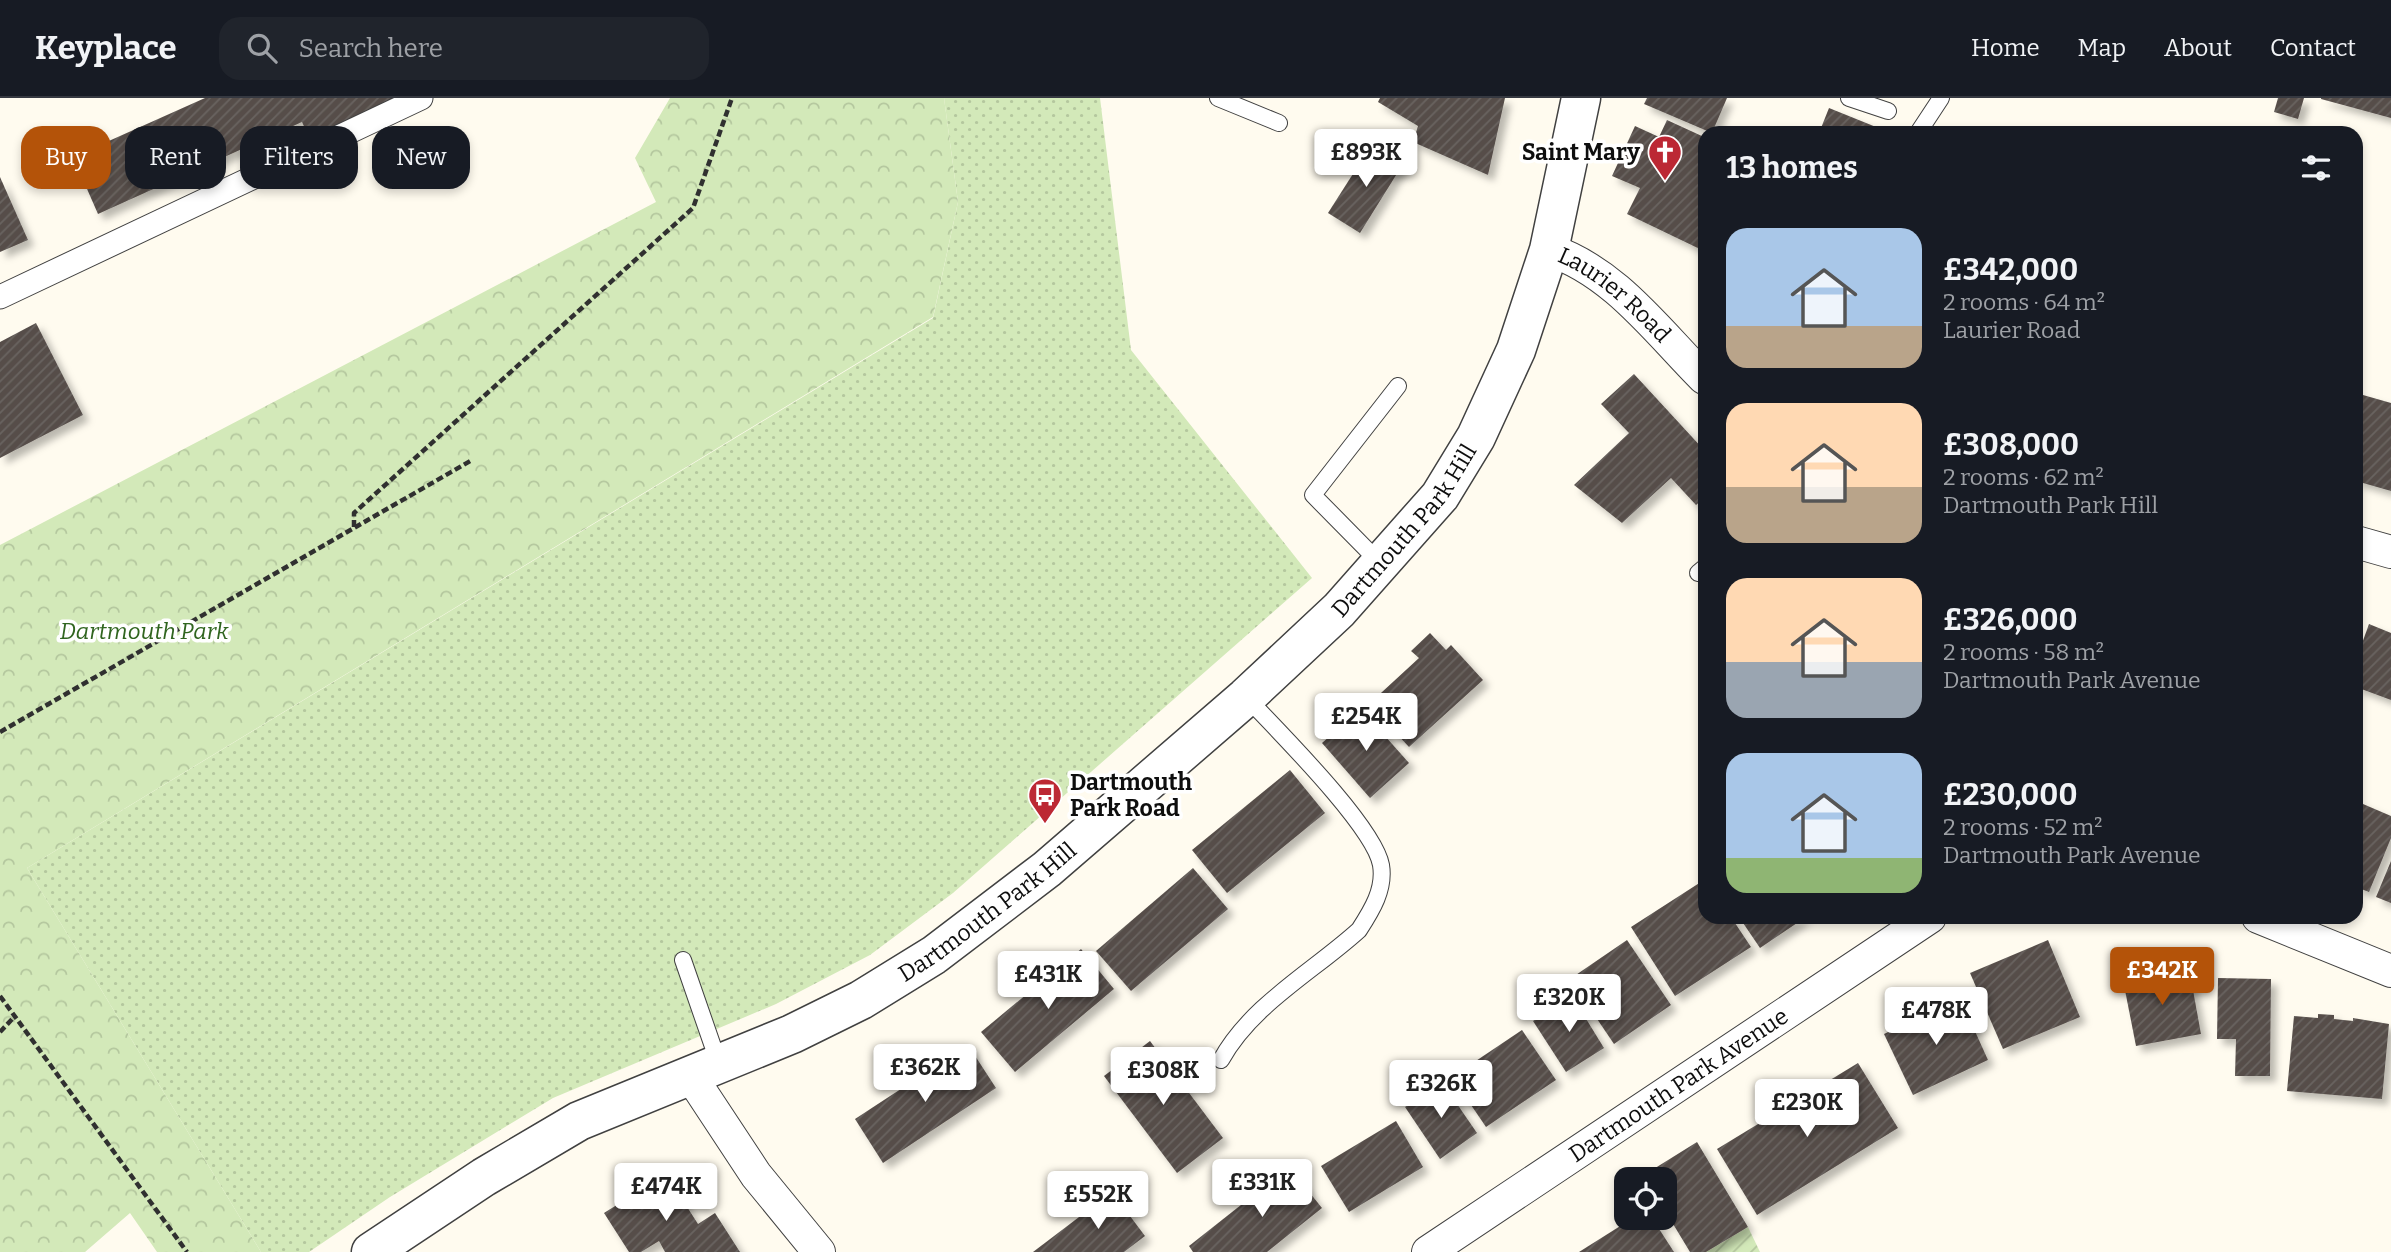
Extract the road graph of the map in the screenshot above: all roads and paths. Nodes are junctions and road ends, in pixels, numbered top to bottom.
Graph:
1 (421, 98) edge
2 (732, 98) edge
3 (1218, 98) edge
4 (1581, 98) edge
5 (1849, 98) edge
6 (1941, 98) edge
7 (1888, 111) dead end
8 (1279, 123) dead end
9 (1923, 126) edge
10 (1549, 250) junction
11 (0, 297) edge
12 (1698, 372) edge
13 (1398, 386) dead end
14 (472, 460) dead end
15 (354, 527) junction
16 (2363, 544) edge
17 (2391, 552) edge
18 (1381, 564) junction
19 (1246, 697) junction
20 (0, 732) edge
21 (1920, 924) edge
22 (2275, 924) edge
23 (683, 961) dead end
24 (2391, 971) edge
25 (0, 996) edge
26 (15, 1016) junction
27 (0, 1032) edge
28 (1221, 1059) dead end
29 (706, 1072) junction
30 (187, 1252) edge
31 (371, 1252) edge
32 (819, 1252) edge
33 (1428, 1252) edge

1 - 11 street
2 - 15 path
3 - 8 lane
4 - 10 street, Dartmouth Park Hill
5 - 7 lane
6 - 9 lane
10 - 12 street, Laurier Road
10 - 18 street, Dartmouth Park Hill
13 - 18 lane
14 - 15 path
15 - 20 path
16 - 17 street
18 - 19 street, Dartmouth Park Hill
19 - 28 lane
19 - 29 street, Dartmouth Park Hill
21 - 33 street, Dartmouth Park Avenue
22 - 24 street
23 - 29 lane
25 - 26 path
26 - 27 path
26 - 30 path
29 - 31 street, Dartmouth Park Hill
29 - 32 street

